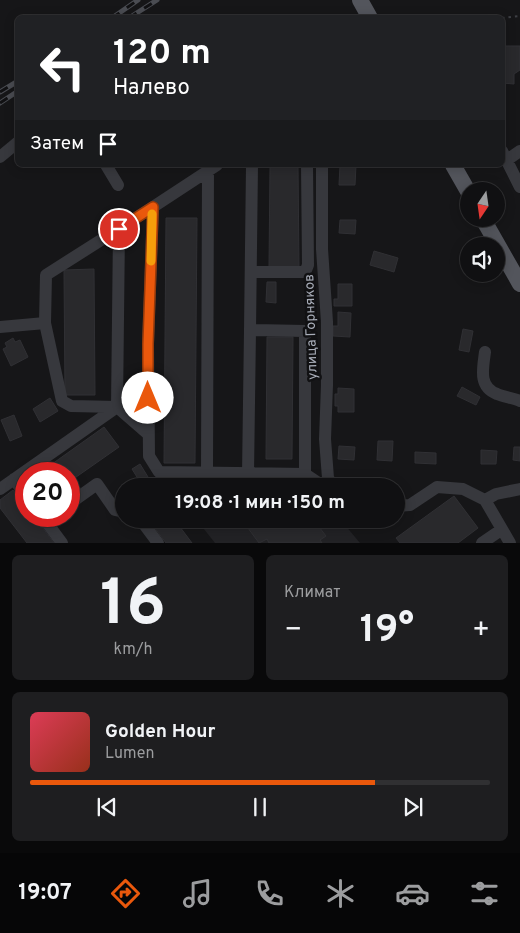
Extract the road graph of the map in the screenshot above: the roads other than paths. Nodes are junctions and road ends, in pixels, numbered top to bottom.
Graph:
1 (360, 0) edge
2 (368, 15) edge
3 (15, 145) edge
4 (520, 151) edge
5 (505, 155) edge
6 (505, 157) edge
7 (0, 158) edge
8 (107, 167) edge
9 (252, 167) edge
10 (308, 167) edge
11 (322, 167) edge
12 (454, 167) edge
13 (212, 168) edge
14 (463, 182) edge
15 (118, 185) dead end
16 (520, 187) edge
17 (153, 207) junction
18 (488, 228) edge
19 (119, 229) junction
20 (251, 272) junction
21 (520, 284) edge
22 (45, 323) junction
23 (4, 327) edge
24 (250, 330) junction
25 (485, 352) dead end
26 (520, 401) edge
27 (117, 407) junction
28 (148, 434) junction
29 (207, 473) junction
30 (248, 474) junction
31 (305, 474) junction
32 (311, 478) edge
33 (328, 478) edge
34 (14, 479) joint
35 (520, 488) edge
36 (0, 489) edge
37 (80, 496) edge
38 (485, 500) junction
39 (405, 505) edge
40 (115, 510) edge
41 (499, 525) junction
42 (52, 527) edge
43 (147, 528) edge
44 (62, 543) edge
45 (158, 543) edge
46 (482, 543) edge
47 (510, 543) edge

1 - 2 main road
3 - 7 street
4 - 5 street
6 - 16 street
8 - 15 street
9 - 20 street
10 - 20 street
11 - 33 street, улица Горняков
12 - 14 main road
13 - 17 street
13 - 29 street
17 - 19 street
17 - 28 street
18 - 21 main road
19 - 22 street
19 - 27 street
20 - 24 street
22 - 23 street
22 - 27 street
24 - 30 street
24 - 31 street
25 - 26 street
27 - 28 street
27 - 34 street
28 - 29 street
29 - 30 street
30 - 31 street
31 - 32 street
34 - 36 street
35 - 38 street
37 - 40 street
38 - 39 street
38 - 41 street
41 - 46 street
41 - 47 street
42 - 44 street
43 - 45 street

